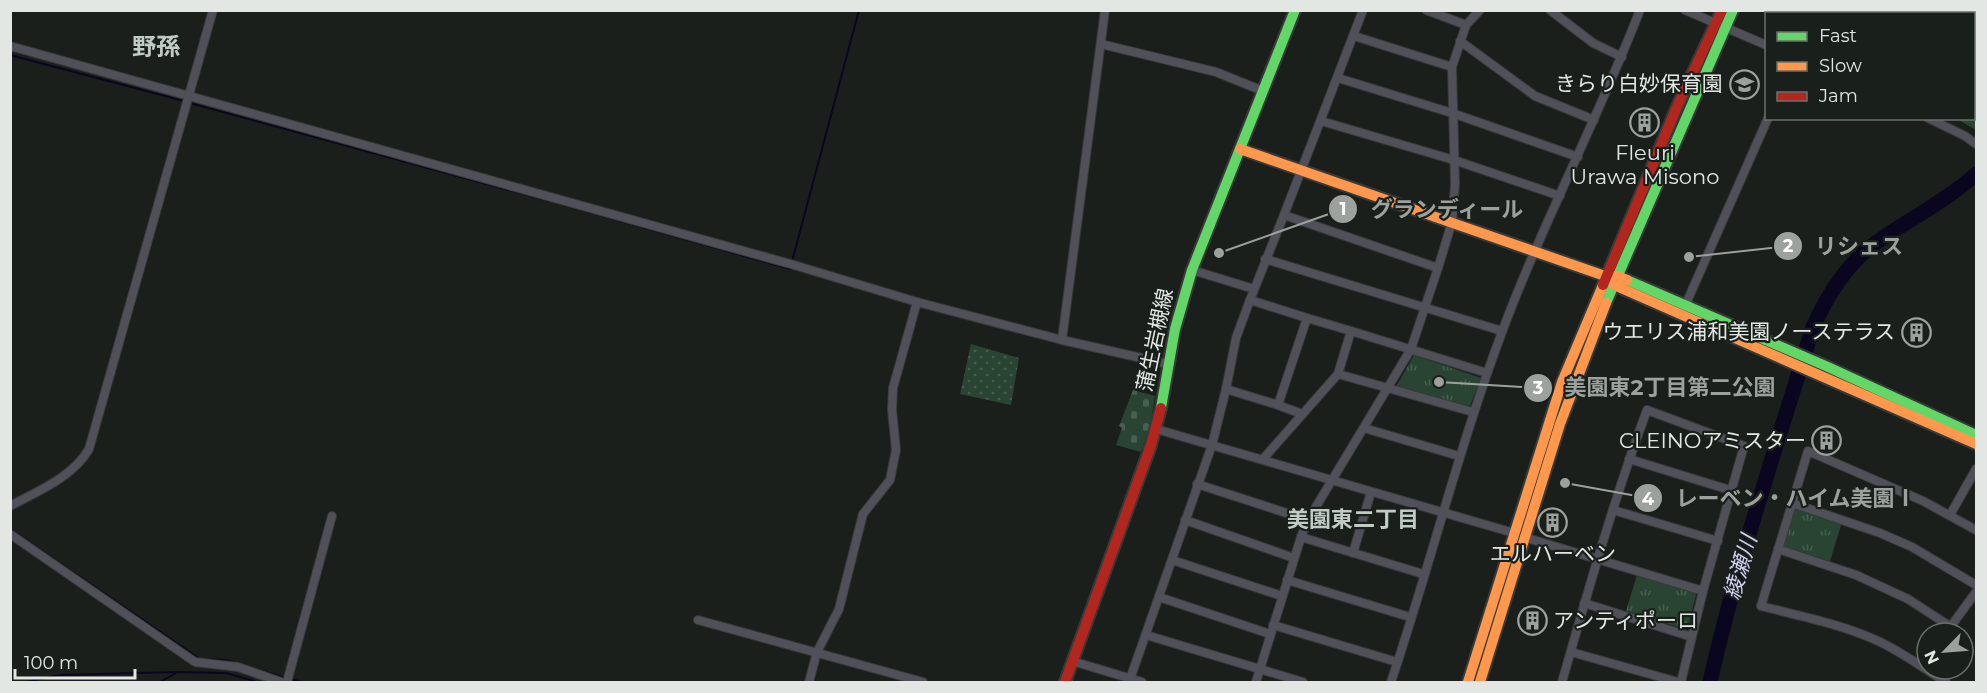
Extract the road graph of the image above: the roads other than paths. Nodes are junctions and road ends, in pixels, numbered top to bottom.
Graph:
1 (213, 10) edge
2 (1105, 10) edge
3 (1295, 10) edge
4 (1363, 10) edge
5 (1426, 10) edge
6 (1480, 10) edge
7 (1550, 10) edge
8 (1640, 10) edge
9 (1685, 10) edge
10 (1722, 10) edge
11 (1733, 10) edge
12 (1466, 25) junction
13 (1721, 26) junction
14 (1354, 36) junction
15 (1460, 41) junction
16 (1101, 44) junction
17 (1765, 44) edge
18 (10, 46) edge
19 (1622, 57) junction
20 (1452, 67) junction
21 (1338, 78) junction
22 (1263, 91) junction
23 (189, 95) junction
24 (1452, 113) junction
25 (1594, 120) junction
26 (1767, 120) edge
27 (1932, 120) edge
28 (1321, 121) junction
29 (1976, 144) edge
30 (1240, 149) junction
31 (1578, 157) junction
32 (1454, 160) junction
33 (1302, 170) junction
34 (1560, 196) junction
35 (1284, 214) junction
36 (1452, 222) junction
37 (1534, 250) junction
38 (1265, 259) junction
39 (1437, 268) junction
40 (1192, 270) junction
41 (1605, 276) junction
42 (1616, 281) junction
43 (1254, 289) junction
44 (1250, 300) junction
45 (917, 302) junction
46 (1685, 306) junction
47 (1424, 307) junction
48 (1307, 318) junction
49 (1351, 331) junction
50 (1502, 331) junction
51 (1062, 340) junction
52 (1411, 349) junction
53 (1782, 353) junction
54 (1168, 364) junction
55 (1825, 372) junction
56 (1487, 373) junction
57 (1338, 374) junction
58 (1226, 389) junction
59 (1388, 389) junction
60 (1278, 405) junction
61 (1473, 412) junction
62 (1302, 414) junction
63 (1364, 428) junction
64 (1156, 429) junction
65 (1977, 435) edge
66 (1977, 444) edge
67 (1212, 445) junction
68 (1459, 456) junction
69 (1263, 459) junction
70 (1629, 459) junction
71 (1977, 469) edge
72 (1332, 480) junction
73 (1197, 484) junction
74 (1733, 491) junction
75 (1371, 492) junction
76 (1792, 502) junction
77 (10, 506) edge
78 (1613, 510) junction
79 (1442, 512) junction
80 (1950, 515) junction
81 (332, 516) dead end
82 (1185, 520) junction
83 (1308, 520) junction
84 (1977, 530) edge
85 (10, 534) edge
86 (1519, 535) junction
87 (1300, 537) junction
88 (1718, 541) junction
89 (1778, 549) junction
90 (1353, 553) junction
91 (1294, 558) junction
92 (1172, 560) junction
93 (1597, 560) junction
94 (1423, 574) junction
95 (1287, 580) junction
96 (1977, 585) edge
97 (1703, 591) junction
98 (1977, 592) edge
99 (1282, 596) junction
100 (1159, 597) junction
101 (1584, 603) junction
102 (1410, 616) junction
103 (698, 620) dead end
104 (1936, 621) edge
105 (1955, 621) edge
106 (1273, 625) junction
107 (1270, 634) junction
108 (1146, 635) junction
109 (1692, 637) junction
110 (817, 652) junction
111 (1571, 652) junction
112 (1915, 660) edge
113 (1072, 661) junction
114 (1397, 662) junction
115 (1260, 669) junction
116 (1130, 681) edge
117 (281, 682) edge
118 (287, 682) edge
119 (809, 682) edge
120 (923, 682) edge
121 (1065, 682) edge
122 (1142, 682) edge
123 (1256, 682) edge
124 (1304, 682) edge
125 (1391, 682) edge
126 (1468, 682) edge
127 (1480, 682) edge
128 (1562, 682) edge
129 (1680, 682) edge

1 - 23 street
2 - 16 street
3 - 22 street, 蒲生岩槻線
4 - 14 street
5 - 12 street
6 - 12 street
7 - 19 street
8 - 19 street
9 - 13 street
10 - 13 street
11 - 13 street
12 - 15 street
13 - 17 street
13 - 41 street
13 - 42 street
14 - 20 street
14 - 21 street
15 - 20 street
15 - 25 street
16 - 22 street
16 - 51 street
18 - 23 street
19 - 25 street
20 - 24 street
21 - 24 street
21 - 28 street
22 - 30 street, 蒲生岩槻線
23 - 45 street
23 - 77 street
24 - 31 street
24 - 32 street
25 - 31 street
26 - 46 street
27 - 29 street
28 - 32 street
28 - 33 street
30 - 33 street
30 - 40 street, 蒲生岩槻線
31 - 34 street
32 - 34 street
32 - 36 street
33 - 35 street
33 - 36 street
34 - 37 street
35 - 38 street
35 - 39 street
36 - 37 street
36 - 39 street
37 - 41 street
37 - 50 street
38 - 43 street
38 - 47 street
39 - 47 street
40 - 43 street
40 - 54 street, 蒲生岩槻線
41 - 42 street
41 - 86 street
42 - 46 street
42 - 53 street
42 - 86 street
43 - 44 street
44 - 48 street
44 - 58 street
45 - 51 street
45 - 110 street
46 - 53 street
47 - 50 street
47 - 52 street
48 - 49 street
48 - 60 street
49 - 52 street
49 - 57 street
50 - 56 street
51 - 54 street
52 - 56 street
52 - 59 street
53 - 55 street
54 - 64 street, 蒲生岩槻線
55 - 65 street
55 - 66 street
56 - 61 street
57 - 59 street
57 - 62 street
58 - 60 street
58 - 67 street
59 - 61 street
59 - 63 street
60 - 62 street
61 - 68 street
62 - 69 street
63 - 68 street
63 - 72 street
64 - 67 street
64 - 113 street, 蒲生岩槻線
67 - 69 street
67 - 73 street
68 - 79 street
69 - 72 street
70 - 74 street
70 - 74 street
70 - 78 street
71 - 80 street
72 - 75 street
72 - 83 street
73 - 82 street
73 - 83 street
74 - 88 street
75 - 79 street
75 - 90 street
76 - 80 street
76 - 89 street
76 - 96 street
78 - 88 street
78 - 93 street
79 - 86 street
79 - 94 street
80 - 84 street
81 - 118 street
82 - 91 street
82 - 92 street
83 - 87 street
85 - 117 street
86 - 93 street
86 - 126 street
86 - 127 street
87 - 90 street
87 - 91 street
88 - 97 street
89 - 104 street
89 - 112 street
90 - 94 street
91 - 95 street
92 - 99 street
92 - 100 street
93 - 97 street
93 - 101 street
94 - 102 street
95 - 99 street
95 - 102 street
97 - 109 street
98 - 105 street
99 - 106 street
100 - 107 street
100 - 108 street
101 - 109 street
101 - 111 street
102 - 114 street
103 - 110 street
106 - 107 street
106 - 114 street
107 - 115 street
108 - 115 street
108 - 116 street
109 - 129 street
110 - 119 street
110 - 120 street
111 - 128 street
111 - 129 street
113 - 116 street
113 - 121 street, 蒲生岩槻線
114 - 125 street
115 - 123 street
115 - 124 street
116 - 122 street

